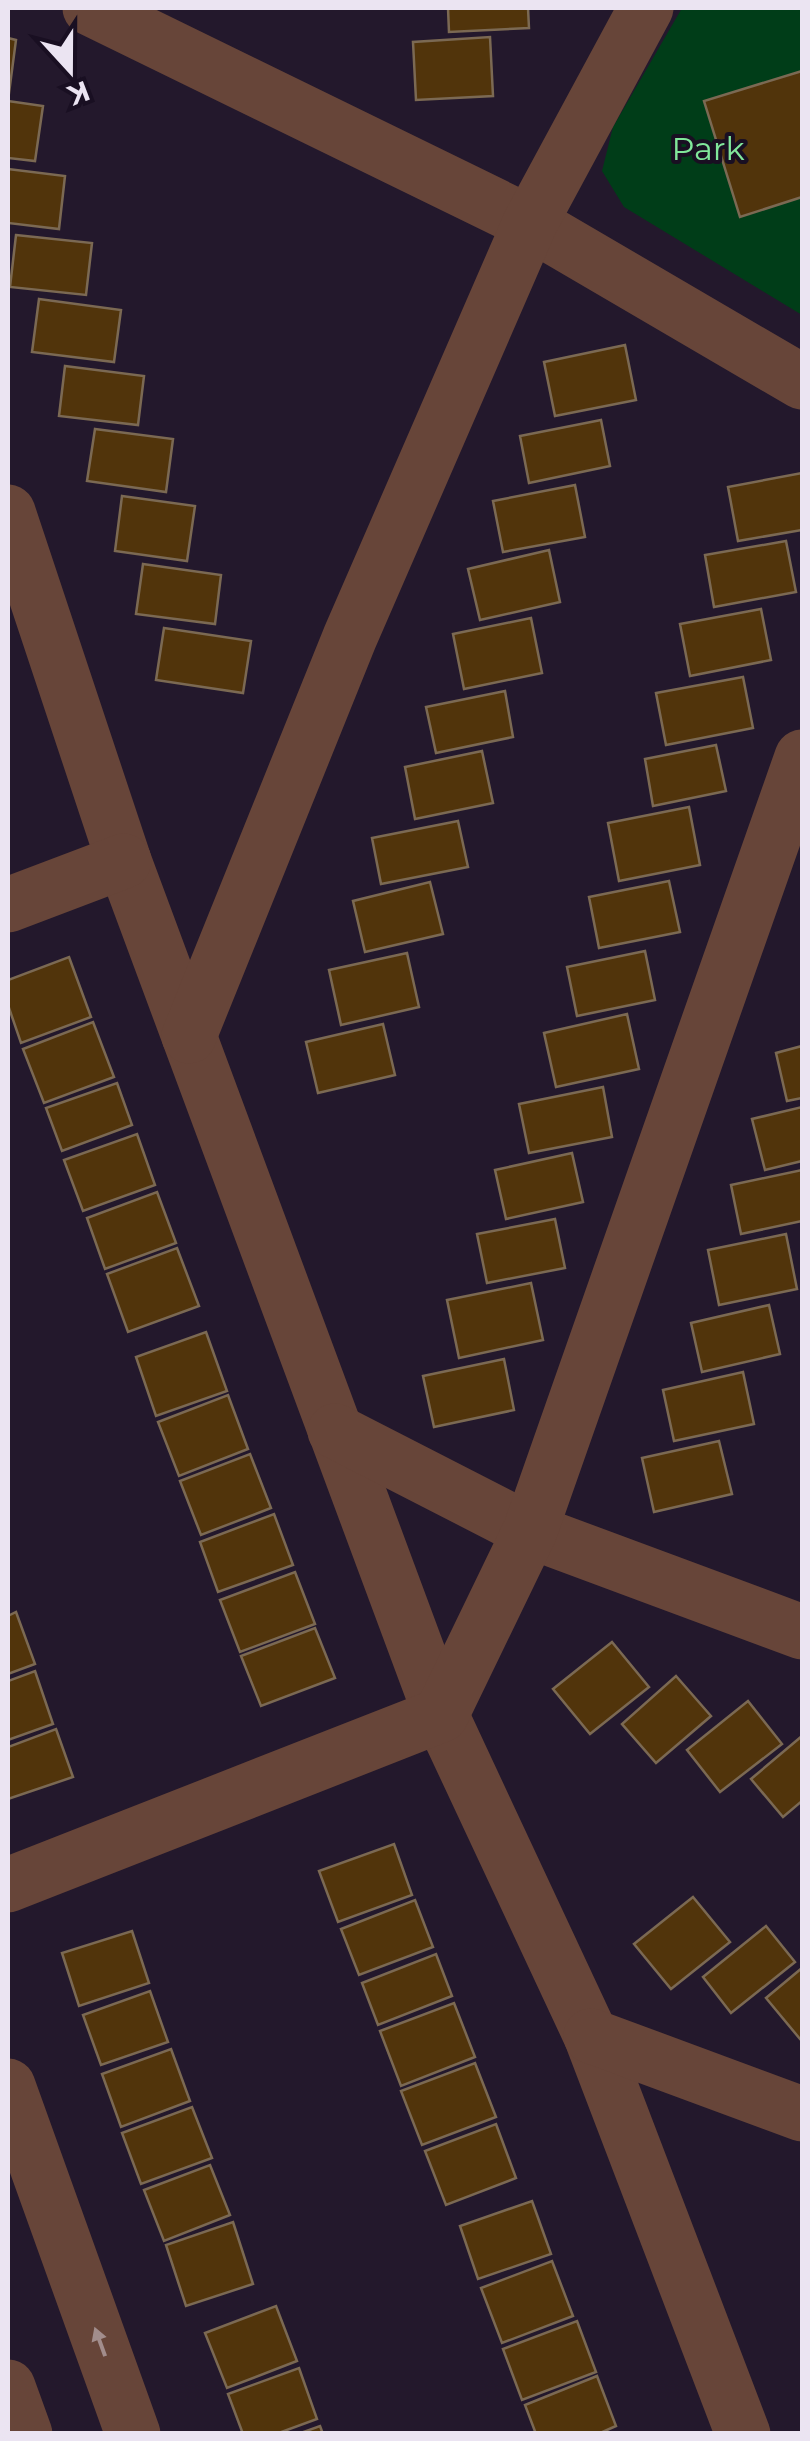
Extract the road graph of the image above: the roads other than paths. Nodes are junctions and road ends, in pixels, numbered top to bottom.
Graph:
1 (646, 8) edge
2 (96, 9) edge
3 (530, 223) junction
4 (802, 382) edge
5 (8, 512) edge
6 (802, 757) edge
7 (124, 861) junction
8 (8, 905) edge
9 (189, 1036) junction
10 (335, 1430) junction
11 (530, 1531) junction
12 (802, 1632) edge
13 (441, 1715) junction
14 (8, 1885) edge
15 (591, 2036) junction
16 (8, 2086) edge
17 (802, 2114) edge
18 (8, 2387) edge
19 (25, 2434) edge
20 (133, 2434) edge
21 (743, 2434) edge

1 - 3 street
2 - 3 street
3 - 4 street
3 - 9 street
5 - 7 street
6 - 11 street
7 - 8 street
7 - 9 street
9 - 10 street
10 - 11 street
10 - 13 street
11 - 12 street
11 - 13 street
13 - 14 street
13 - 15 street
15 - 17 street
15 - 21 street
20 -> 16 street
18 - 19 street

